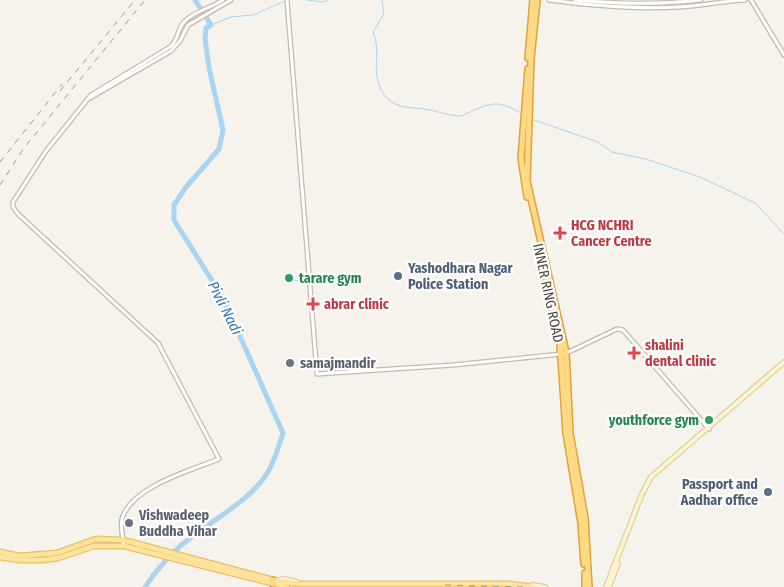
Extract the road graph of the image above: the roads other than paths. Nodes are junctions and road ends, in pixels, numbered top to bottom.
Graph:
1 (223, 0) edge
2 (231, 0) edge
3 (532, 0) edge
4 (537, 0) edge
5 (549, 0) edge
6 (575, 0) edge
7 (701, 0) edge
8 (745, 0) edge
9 (751, 0) edge
10 (287, 2) edge
11 (784, 55) edge
12 (128, 74) junction
13 (527, 106) junction
14 (563, 353) junction
15 (784, 363) edge
16 (708, 429) junction
17 (123, 540) junction
18 (124, 546) junction
19 (0, 552) edge
20 (0, 557) edge
21 (276, 583) edge
22 (587, 586) edge
23 (287, 587) edge
24 (534, 587) edge
25 (546, 587) edge
26 (607, 587) edge

1 - 12 street
2 - 12 street
3 - 13 highway
4 - 13 highway
5 - 8 street
6 - 7 street
9 - 11 street
10 - 14 street
12 - 17 street
13 - 14 highway, INNER RING ROAD
14 - 16 street
14 - 22 highway, INNER RING ROAD
14 - 22 highway, INNER RING ROAD
15 - 16 main road
16 - 26 main road
17 - 18 street
17 - 19 main road
17 - 21 main road
18 - 20 main road
18 - 21 main road
21 - 23 main road
21 - 24 main road
21 - 25 main road

